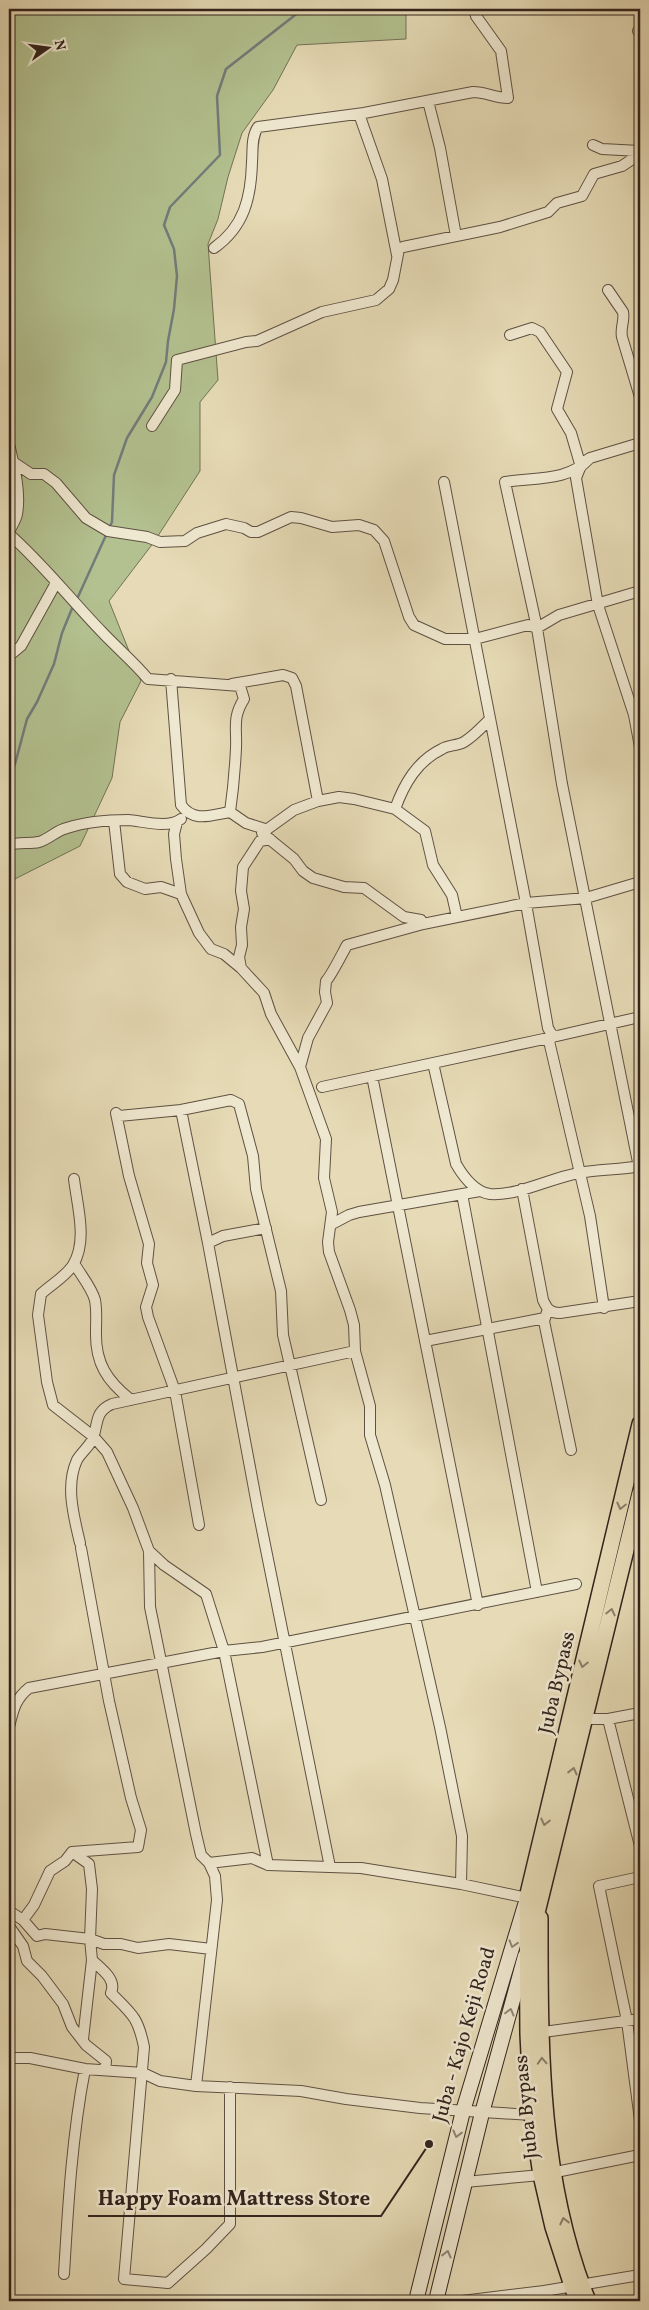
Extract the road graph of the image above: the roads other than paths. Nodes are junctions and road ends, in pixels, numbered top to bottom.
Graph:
1 (474, 9) edge
2 (428, 101) junction
3 (359, 114) junction
4 (592, 145) dead end
5 (640, 153) edge
6 (456, 236) junction
7 (214, 248) dead end
8 (397, 255) junction
9 (608, 290) dead end
10 (510, 335) dead end
11 (640, 397) edge
12 (152, 426) dead end
13 (640, 443) edge
14 (9, 444) edge
15 (590, 458) junction
16 (13, 462) junction
17 (582, 467) junction
18 (444, 482) dead end
19 (9, 533) edge
20 (56, 583) junction
21 (640, 591) edge
22 (598, 605) junction
23 (537, 628) junction
24 (475, 639) junction
25 (9, 656) edge
26 (171, 679) junction
27 (231, 684) junction
28 (490, 718) junction
29 (640, 743) edge
30 (318, 801) junction
31 (395, 809) junction
32 (230, 812) junction
33 (187, 813) junction
34 (114, 821) junction
35 (176, 822) junction
36 (265, 829) junction
37 (270, 839) junction
38 (9, 846) edge
39 (640, 882) edge
40 (181, 894) junction
41 (586, 898) junction
42 (526, 903) junction
43 (457, 917) junction
44 (423, 924) junction
45 (241, 968) junction
46 (640, 1017) edge
47 (553, 1039) junction
48 (433, 1063) junction
49 (300, 1067) junction
50 (372, 1076) junction
51 (322, 1087) dead end
52 (181, 1110) junction
53 (640, 1167) edge
54 (579, 1172) junction
55 (74, 1179) dead end
56 (522, 1189) junction
57 (480, 1190) junction
58 (462, 1194) junction
59 (400, 1206) junction
60 (332, 1224) junction
61 (266, 1228) junction
62 (208, 1242) junction
63 (74, 1263) junction
64 (640, 1301) edge
65 (604, 1308) junction
66 (546, 1313) junction
67 (487, 1329) junction
68 (425, 1341) junction
69 (355, 1351) junction
70 (291, 1365) junction
71 (233, 1378) junction
72 (110, 1382) junction
73 (175, 1391) junction
74 (131, 1400) junction
75 (105, 1408) junction
76 (640, 1424) edge
77 (94, 1437) junction
78 (571, 1450) dead end
79 (640, 1493) edge
80 (321, 1500) dead end
81 (199, 1525) dead end
82 (148, 1552) junction
83 (576, 1584) dead end
84 (537, 1592) junction
85 (478, 1604) junction
86 (415, 1617) junction
87 (285, 1642) junction
88 (224, 1651) junction
89 (162, 1664) junction
90 (104, 1675) junction
91 (640, 1713) edge
92 (586, 1719) junction
93 (608, 1719) junction
94 (9, 1727) edge
95 (9, 1734) edge
96 (9, 1741) edge
97 (640, 1846) edge
98 (72, 1852) junction
99 (209, 1864) junction
100 (268, 1865) junction
101 (330, 1867) junction
102 (640, 1877) edge
103 (461, 1884) junction
104 (533, 1901) junction
105 (9, 1911) edge
106 (23, 1920) junction
107 (9, 1926) edge
108 (90, 1939) junction
109 (212, 1948) junction
110 (526, 1953) junction
111 (92, 1960) junction
112 (640, 2019) edge
113 (627, 2021) junction
114 (534, 2034) junction
115 (83, 2039) junction
116 (9, 2058) edge
117 (85, 2069) junction
118 (105, 2070) junction
119 (144, 2073) junction
120 (196, 2086) junction
121 (230, 2087) junction
122 (463, 2111) junction
123 (482, 2113) junction
124 (532, 2116) junction
125 (640, 2120) edge
126 (640, 2155) edge
127 (548, 2173) junction
128 (465, 2182) junction
129 (64, 2274) dead end
130 (640, 2275) edge
131 (576, 2286) junction
132 (545, 2296) edge
133 (416, 2301) edge
134 (436, 2301) edge
135 (468, 2301) edge
136 (576, 2301) edge
137 (588, 2301) edge

1 - 2 street
2 - 3 street
2 - 6 street
3 - 7 street
3 - 8 street
4 - 5 street
5 - 6 street
6 - 8 street
8 - 12 street
9 - 11 street
10 - 17 street
13 - 15 street
14 - 16 street
15 - 17 street
15 - 22 street
16 - 19 street
16 - 24 street
17 - 23 street
18 - 24 street
19 - 20 street
20 - 25 street
20 - 26 street
21 - 22 street
22 - 23 street
22 - 29 street
23 - 24 street
23 - 41 street
24 - 28 street
26 - 27 street
26 - 33 street
27 - 30 street
27 - 32 street
28 - 31 street
28 - 42 street
30 - 31 street
30 - 36 street
31 - 43 street
32 - 33 street
32 - 36 street
33 - 35 street
34 - 35 street
34 - 38 street
34 - 40 street
35 - 40 street
36 - 37 street
37 - 44 street
37 - 45 street
39 - 41 street
40 - 45 street
41 - 42 street
41 - 53 street
42 - 43 street
42 - 47 street
43 - 44 street
44 - 49 street
45 - 49 street
46 - 47 street
47 - 48 street
47 - 54 street
48 - 50 street
48 - 57 street
49 - 60 street
50 - 51 street
50 - 59 street
52 - 61 street
52 - 62 street
52 - 73 street
53 - 54 street
54 - 56 street
54 - 65 street
55 - 63 street
56 - 57 street
56 - 66 street
57 - 58 street
58 - 59 street
58 - 67 street
59 - 60 street
59 - 68 street
60 - 69 street
61 - 62 street
61 - 70 street
62 - 71 street
63 - 72 street
63 - 77 street
64 - 65 street
65 - 66 street
66 - 67 street
66 - 78 street
67 - 68 street
67 - 84 street
68 - 85 street
69 - 70 street
69 - 86 street
70 - 71 street
70 - 80 street
71 - 73 street
71 - 87 street
72 - 74 street
72 - 75 street
73 - 74 street
73 - 81 street
74 - 75 street
75 - 77 street
76 -> 104 main road, Juba Bypass
77 - 82 street
77 - 90 street
92 -> 79 main road, Juba Bypass
82 - 88 street
82 - 89 street
83 - 84 street
84 - 85 street
85 - 86 street
86 - 87 street
86 - 103 street
87 - 88 street
87 - 101 street
88 - 89 street
88 - 100 street
89 - 90 street
89 - 99 street
90 - 94 street
90 - 98 street
91 - 93 street
92 - 93 street
104 -> 92 main road, Juba Bypass
93 - 97 street
95 - 96 street
98 - 106 street
98 - 108 street
99 - 100 street
99 - 109 street
100 - 101 street
101 - 103 street
102 - 113 street
103 - 104 street
104 - 110 main road, Juba Bypass
104 - 114 main road, Juba Bypass
104 -> 122 main road, Juba - Kajo Keji Road
105 - 106 street
106 - 108 street
107 - 115 street
108 - 109 street
108 - 111 street
109 - 120 street
110 - 114 main road, Juba Bypass
123 -> 110 main road, Juba - Kajo Keji Road
111 - 115 street
111 - 119 street
112 - 113 street
113 - 114 street
113 - 125 street
114 - 124 main road, Juba Bypass
127 -> 114 main road, Juba Bypass
115 - 118 street
116 - 117 street
117 - 118 street
117 - 129 street
118 - 119 street
119 - 120 street
119 - 121 street
120 - 121 street
121 - 122 street
122 - 123 street
122 -> 133 main road, Juba - Kajo Keji Road
123 - 124 street
123 - 128 main road, Juba - Kajo Keji Road
124 - 127 main road, Juba Bypass
126 - 127 street
127 - 128 street
127 - 131 main road, Juba Bypass
134 -> 128 main road, Juba - Kajo Keji Road
130 - 131 street
131 - 132 street
131 - 136 main road, Juba Bypass
131 - 137 main road, Juba Bypass
132 - 135 street

